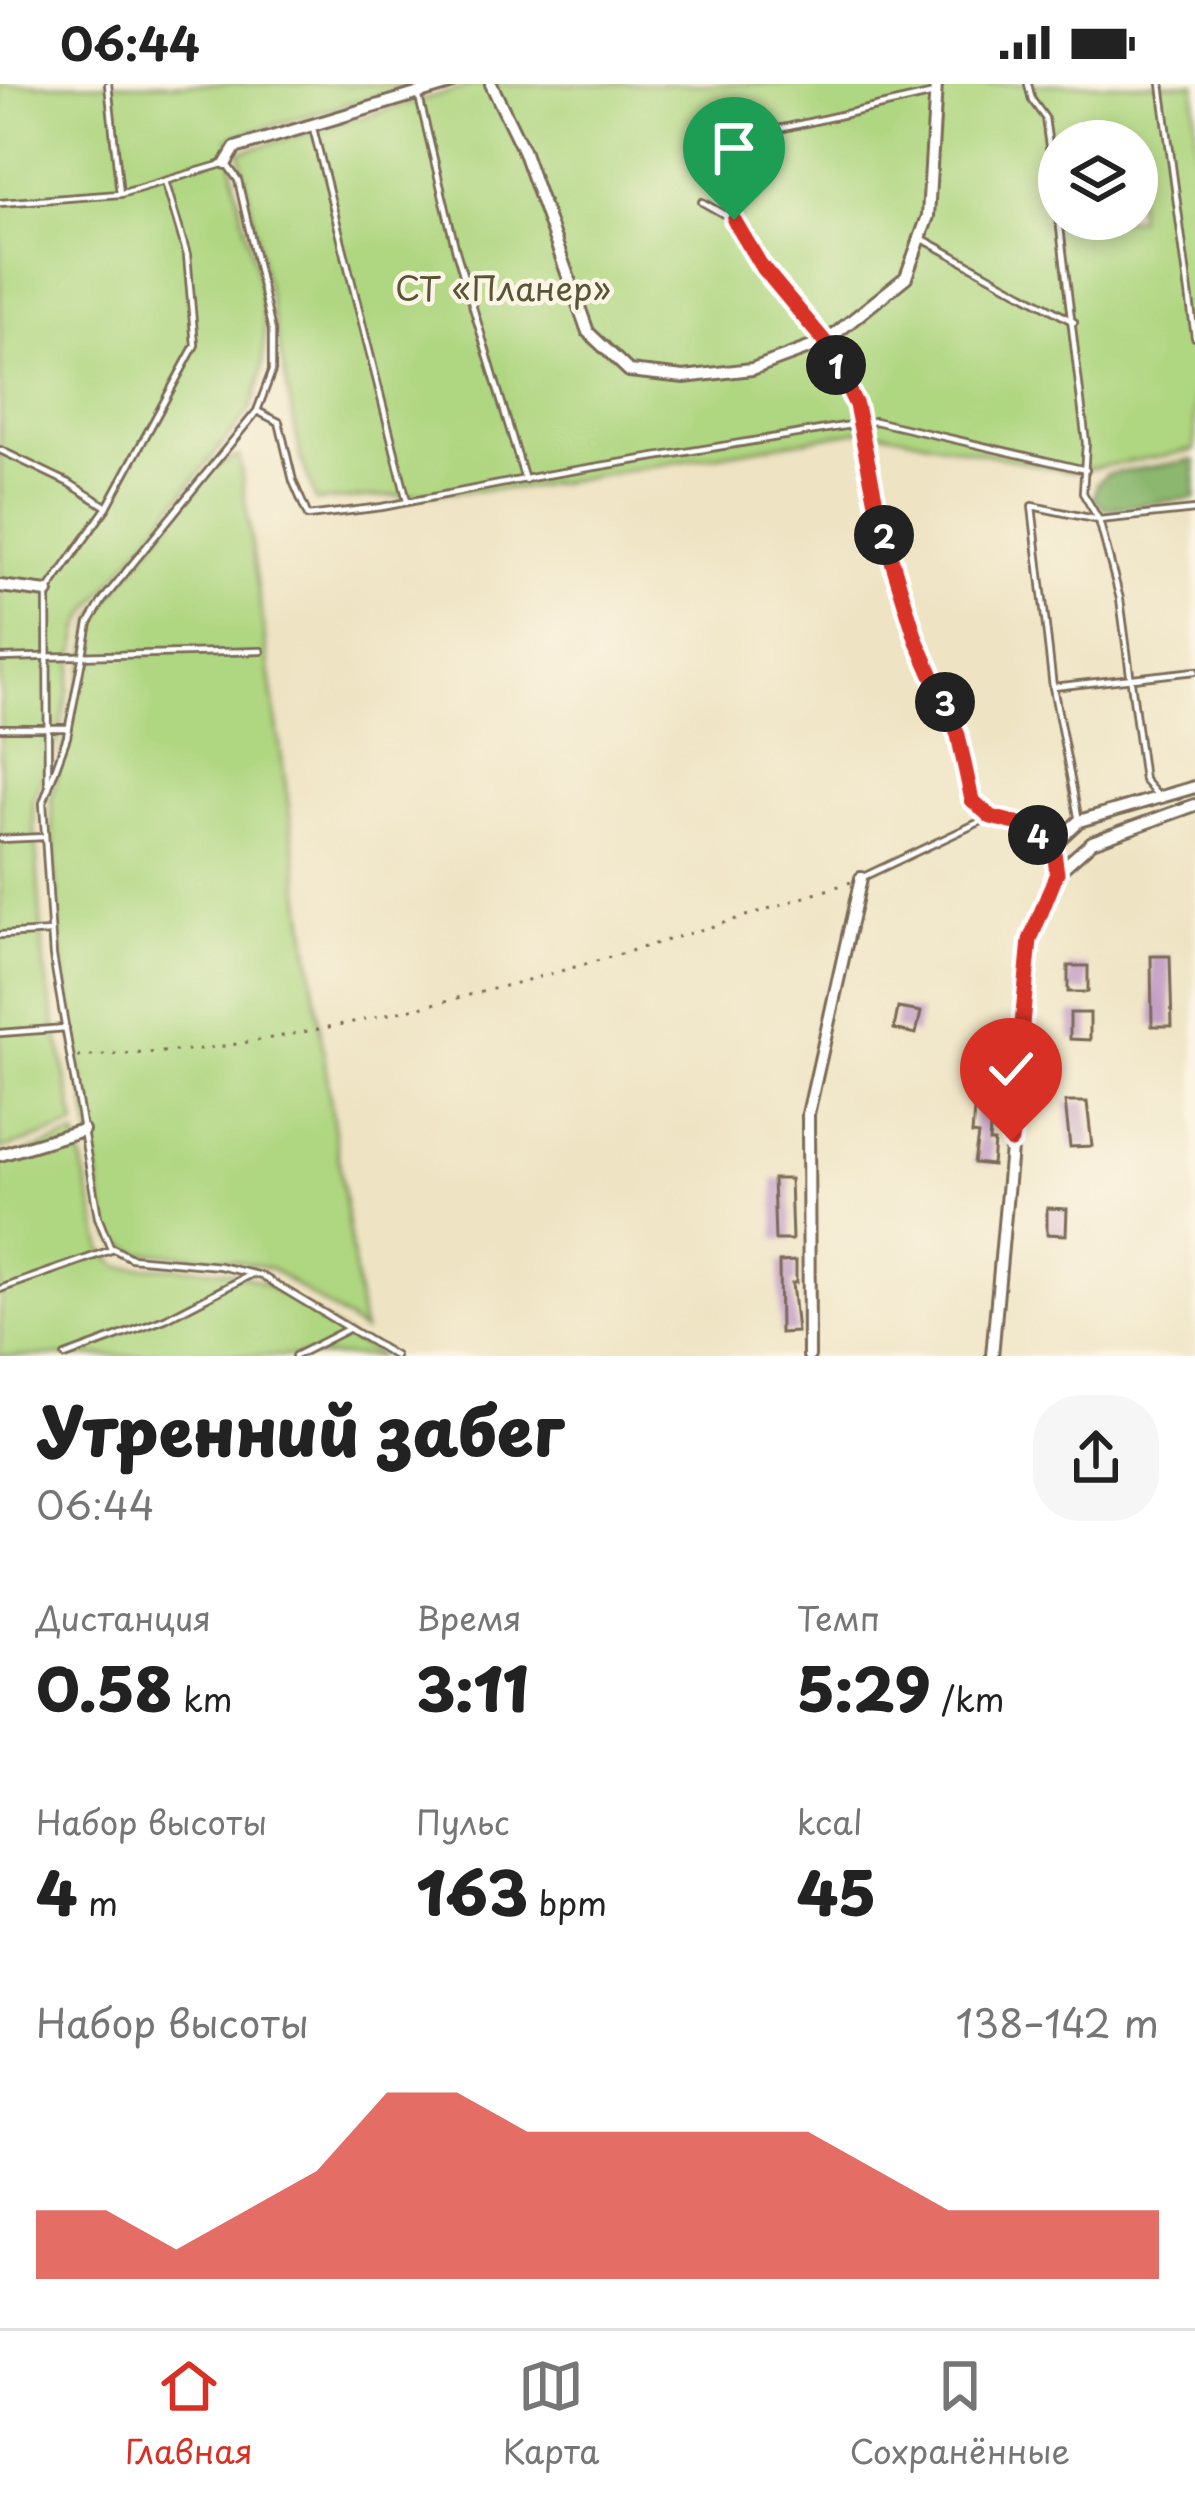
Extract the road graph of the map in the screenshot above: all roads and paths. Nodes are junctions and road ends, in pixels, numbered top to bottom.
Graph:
1 (107, 84) edge
2 (450, 84) edge
3 (491, 84) edge
4 (1028, 84) edge
5 (1161, 84) edge
6 (936, 89) edge
7 (418, 93) junction
8 (1045, 120) edge
9 (312, 123) junction
10 (770, 131) dead end
11 (226, 163) junction
12 (165, 182) junction
13 (120, 194) junction
14 (702, 202) dead end
15 (0, 203) edge
16 (921, 237) junction
17 (1062, 240) edge
18 (1074, 322) junction
19 (1195, 337) edge
20 (825, 342) junction
21 (257, 411) junction
22 (860, 426) junction
23 (0, 450) edge
24 (1086, 470) junction
25 (525, 480) junction
26 (407, 502) junction
27 (107, 507) junction
28 (1195, 510) edge
29 (1099, 520) junction
30 (0, 586) edge
31 (46, 592) junction
32 (261, 651) dead end
33 (82, 657) junction
34 (0, 658) edge
35 (47, 658) junction
36 (1195, 671) edge
37 (1128, 679) junction
38 (1052, 686) junction
39 (0, 728) edge
40 (47, 728) junction
41 (69, 728) junction
42 (48, 788) junction
43 (1195, 788) edge
44 (1160, 798) junction
45 (1195, 805) edge
46 (991, 817) junction
47 (1079, 821) junction
48 (45, 837) junction
49 (0, 839) edge
50 (1053, 845) junction
51 (1057, 873) junction
52 (861, 878) junction
53 (51, 932) junction
54 (0, 935) edge
55 (66, 1028) junction
56 (0, 1033) edge
57 (70, 1057) junction
58 (83, 1130) junction
59 (0, 1155) edge
60 (114, 1249) junction
61 (252, 1274) junction
62 (0, 1289) edge
63 (348, 1329) junction
64 (65, 1356) edge
65 (295, 1356) edge
66 (395, 1356) edge
67 (809, 1356) edge
68 (992, 1356) edge

1 - 13 lane
2 - 7 street
3 - 20 street
4 - 8 lane
5 - 19 lane
6 - 10 lane
6 - 16 street
7 - 9 street
7 - 25 lane
9 - 11 street
9 - 26 lane
11 - 12 lane
11 - 21 lane
12 - 13 lane
12 - 27 lane
13 - 15 lane
14 - 20 lane
16 - 18 lane
16 - 20 street
17 - 18 lane
18 - 24 lane
20 - 22 street
21 - 26 lane
21 - 33 lane
22 - 24 lane
22 - 25 lane
22 - 46 street
23 - 27 lane
24 - 29 lane
25 - 26 lane
27 - 31 lane
28 - 29 lane
29 - 37 lane
29 - 38 lane
30 - 31 street
31 - 35 lane
32 - 33 lane
33 - 35 lane
33 - 41 lane
34 - 35 lane
35 - 40 lane
36 - 37 lane
37 - 38 lane
37 - 44 lane
38 - 47 lane
39 - 40 lane
40 - 41 lane
40 - 42 lane
41 - 42 lane
42 - 48 lane
43 - 44 street
44 - 47 street
45 - 51 street
46 - 50 street
46 - 52 lane
47 - 50 street
48 - 49 lane
48 - 53 lane
50 - 51 street
51 - 68 street
52 - 57 path
52 - 67 street
53 - 54 lane
53 - 55 lane
55 - 56 lane
55 - 57 lane
57 - 58 lane
58 - 59 street
58 - 60 lane
60 - 61 lane
60 - 62 lane
61 - 63 lane
61 - 64 lane
63 - 65 lane
63 - 66 lane

